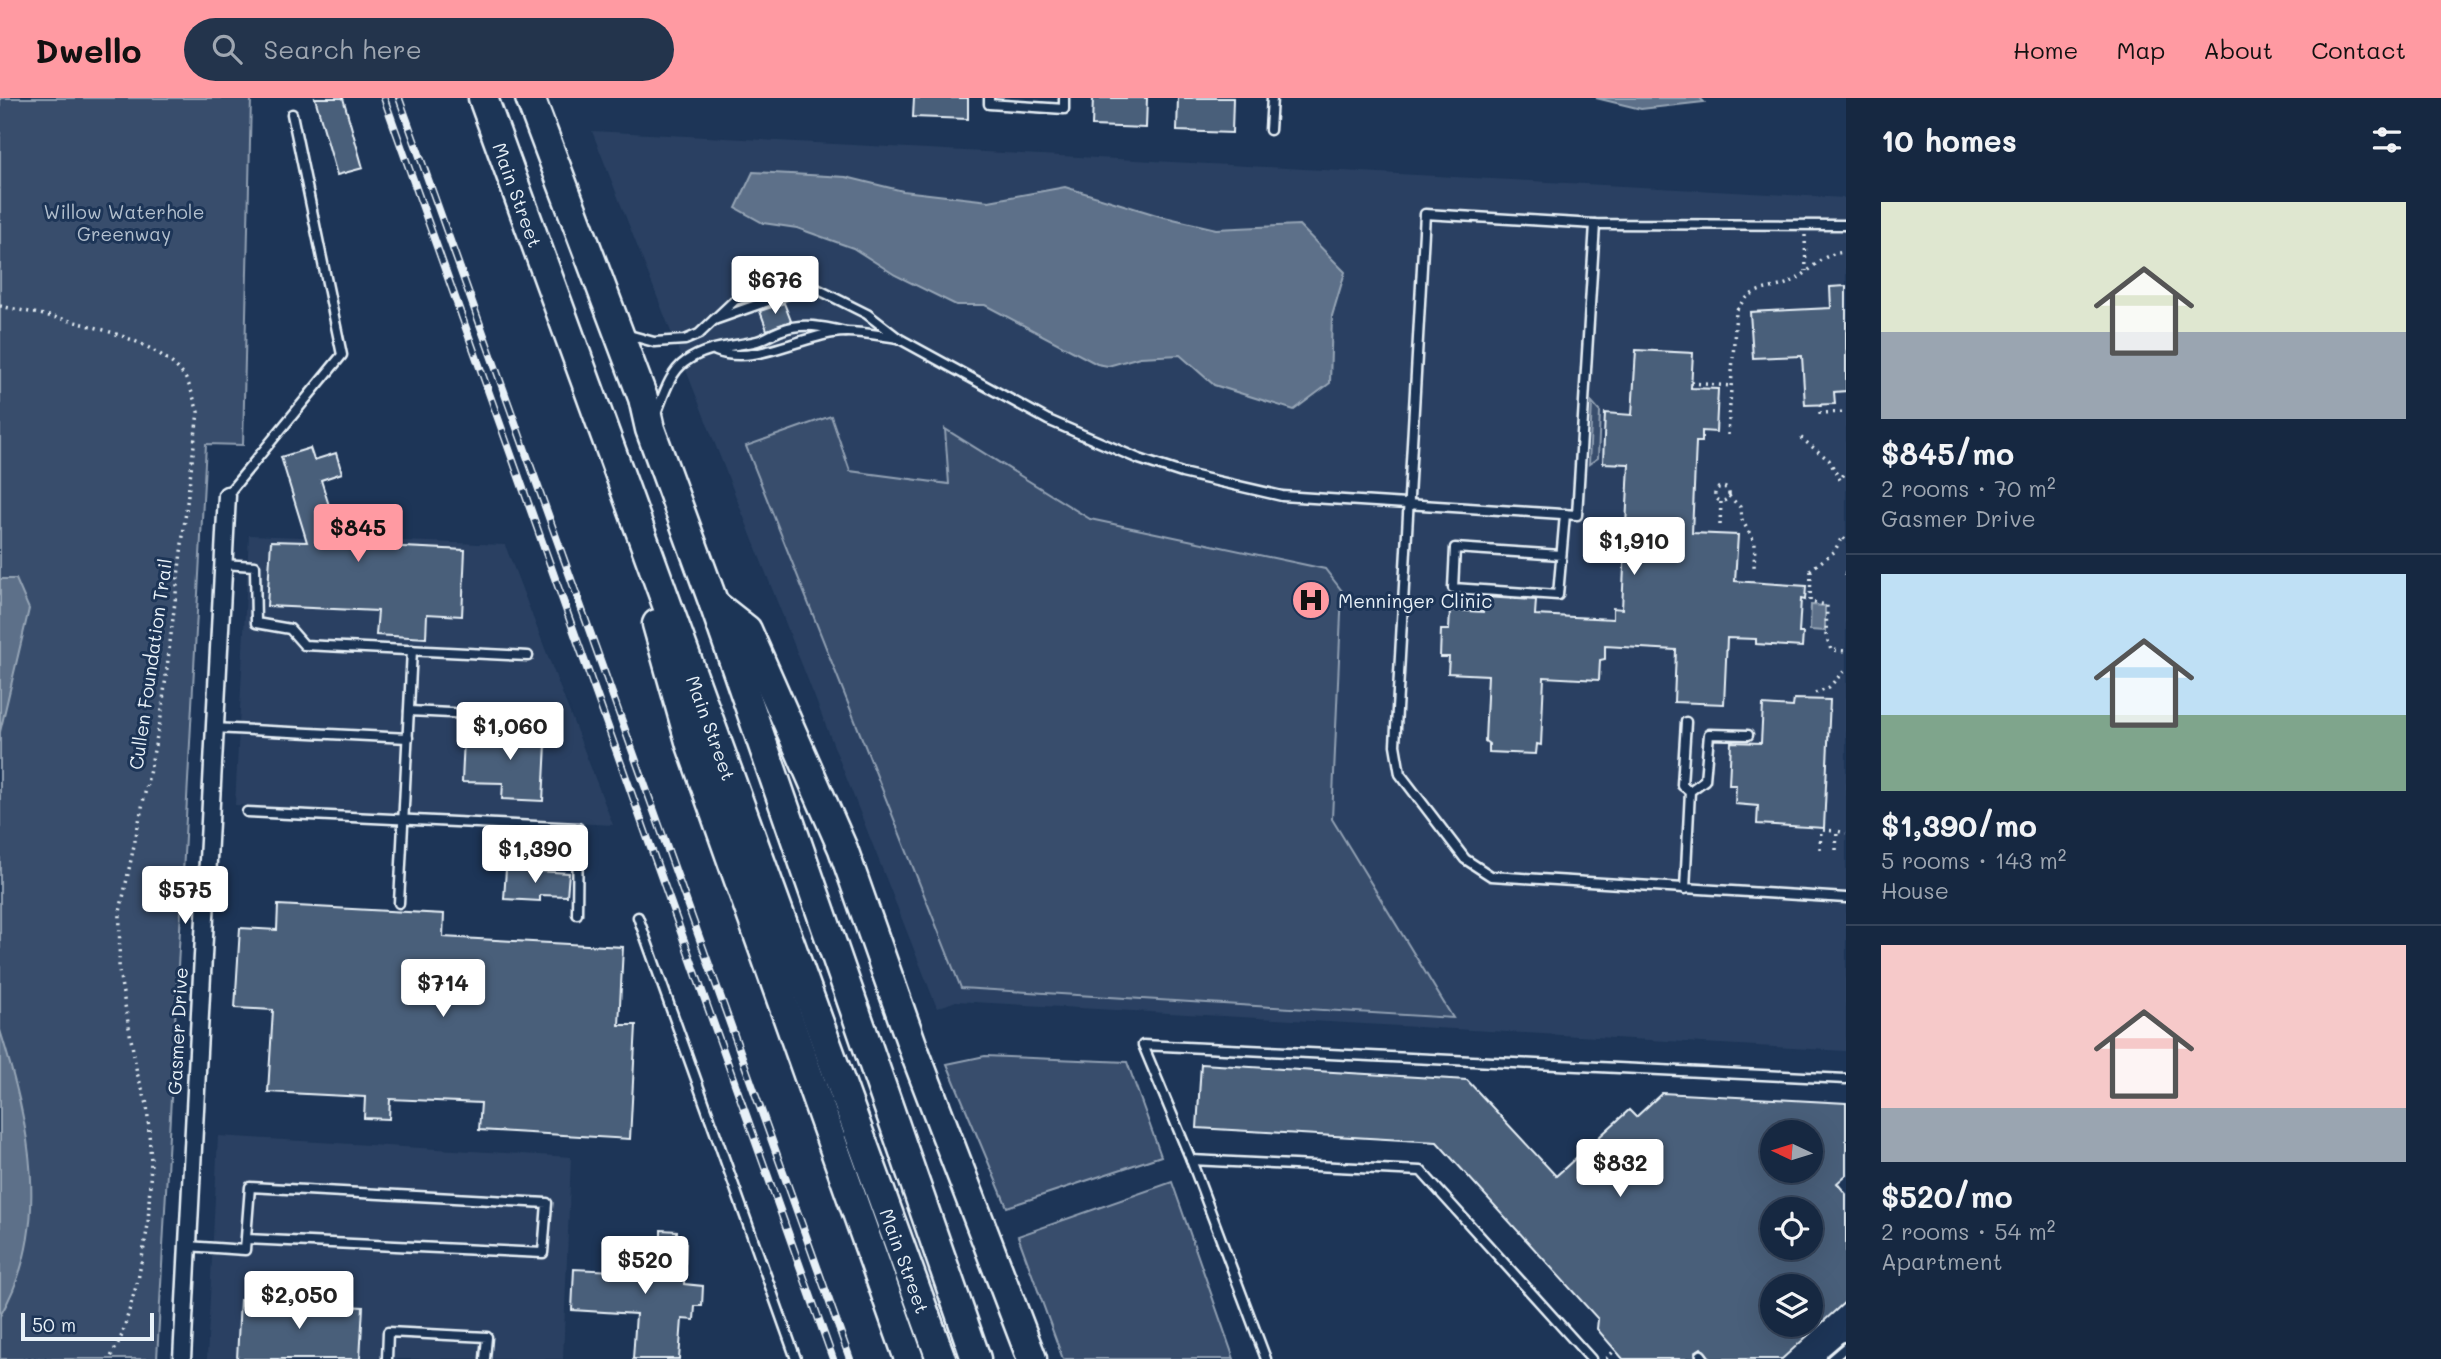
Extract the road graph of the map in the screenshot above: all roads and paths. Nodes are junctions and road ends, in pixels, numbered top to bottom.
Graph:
1 (483, 98) edge
2 (530, 98) edge
3 (989, 98) edge
4 (1064, 98) edge
5 (1272, 98) edge
6 (292, 114) dead end
7 (1270, 130) dead end
8 (1595, 224) junction
9 (1846, 225) edge
10 (1805, 234) dead end
11 (1846, 252) edge
12 (1806, 271) junction
13 (0, 306) edge
14 (616, 330) junction
15 (846, 332) junction
16 (699, 334) junction
17 (898, 338) junction
18 (716, 351) junction
19 (705, 352) junction
20 (1691, 383) dead end
21 (1731, 386) junction
22 (1820, 405) dead end
23 (1846, 412) edge
24 (600, 415) junction
25 (650, 429) junction
26 (1728, 435) dead end
27 (1801, 438) dead end
28 (1846, 471) edge
29 (227, 495) joint
30 (1729, 496) junction
31 (1721, 501) junction
32 (1408, 507) junction
33 (1565, 514) junction
34 (1720, 525) dead end
35 (1846, 541) edge
36 (1561, 555) junction
37 (222, 564) junction
38 (1754, 568) dead end
39 (714, 604) junction
40 (412, 650) junction
41 (1846, 651) edge
42 (528, 656) dead end
43 (1846, 669) edge
44 (1815, 693) dead end
45 (409, 711) junction
46 (552, 718) dead end
47 (1686, 722) dead end
48 (213, 728) junction
49 (1748, 735) dead end
50 (408, 738) junction
51 (1690, 791) junction
52 (247, 812) dead end
53 (403, 820) junction
54 (1837, 831) junction
55 (1846, 833) edge
56 (1820, 849) dead end
57 (1836, 850) dead end
58 (1685, 889) junction
59 (1846, 898) edge
60 (399, 903) dead end
61 (577, 914) dead end
62 (638, 917) dead end
63 (1846, 1079) edge
64 (1191, 1160) junction
65 (246, 1239) junction
66 (187, 1246) junction
67 (1846, 1347) edge
68 (1615, 1350) dead end
69 (110, 1359) edge
70 (181, 1359) edge
71 (387, 1359) edge
72 (485, 1359) edge
73 (796, 1359) edge
74 (909, 1359) edge
75 (941, 1359) edge
76 (976, 1359) edge
77 (1032, 1359) edge
78 (1265, 1359) edge
79 (1591, 1359) edge
80 (1606, 1359) edge
81 (1832, 1359) edge

1 - 24 highway, Main Street
2 - 14 highway, Main Street
3 - 4 lane
5 - 7 lane
6 - 29 lane
8 - 9 lane
8 - 32 lane
8 - 33 lane
10 - 12 path
11 - 12 path
12 - 21 path
13 - 69 path, Cullen Foundation Trail
14 - 16 lane
14 - 25 highway, Main Street
15 - 17 lane
15 - 18 lane
15 - 18 lane
16 - 17 lane
16 - 19 lane
17 - 32 lane
18 - 19 lane
19 - 25 lane
20 - 21 path
21 - 26 path
22 - 23 path
24 - 74 highway
24 - 75 highway, Main Street
25 - 39 highway, Main Street
27 - 28 path
29 - 37 street, Gasmer Drive
30 - 31 path
30 - 31 path
30 - 38 path
31 - 34 path
32 - 33 lane
32 - 58 lane
33 - 36 lane
35 - 41 path
36 - 36 lane
37 - 40 lane
37 - 48 street, Gasmer Drive
39 - 76 highway, Main Street
39 - 77 highway
40 - 42 lane
40 - 45 lane
43 - 44 path
45 - 46 lane
45 - 50 lane
47 - 51 lane
48 - 50 lane
48 - 66 street, Gasmer Drive
49 - 51 lane
50 - 53 lane
51 - 58 lane
52 - 53 lane
53 - 60 lane
53 - 61 lane
54 - 55 path
54 - 56 path
54 - 57 path
58 - 59 lane
62 - 73 lane
63 - 64 lane
64 - 78 lane
64 - 79 lane
65 - 65 lane
65 - 66 lane
66 - 70 street, Gasmer Drive
67 - 81 lane
68 - 80 path
71 - 72 lane

